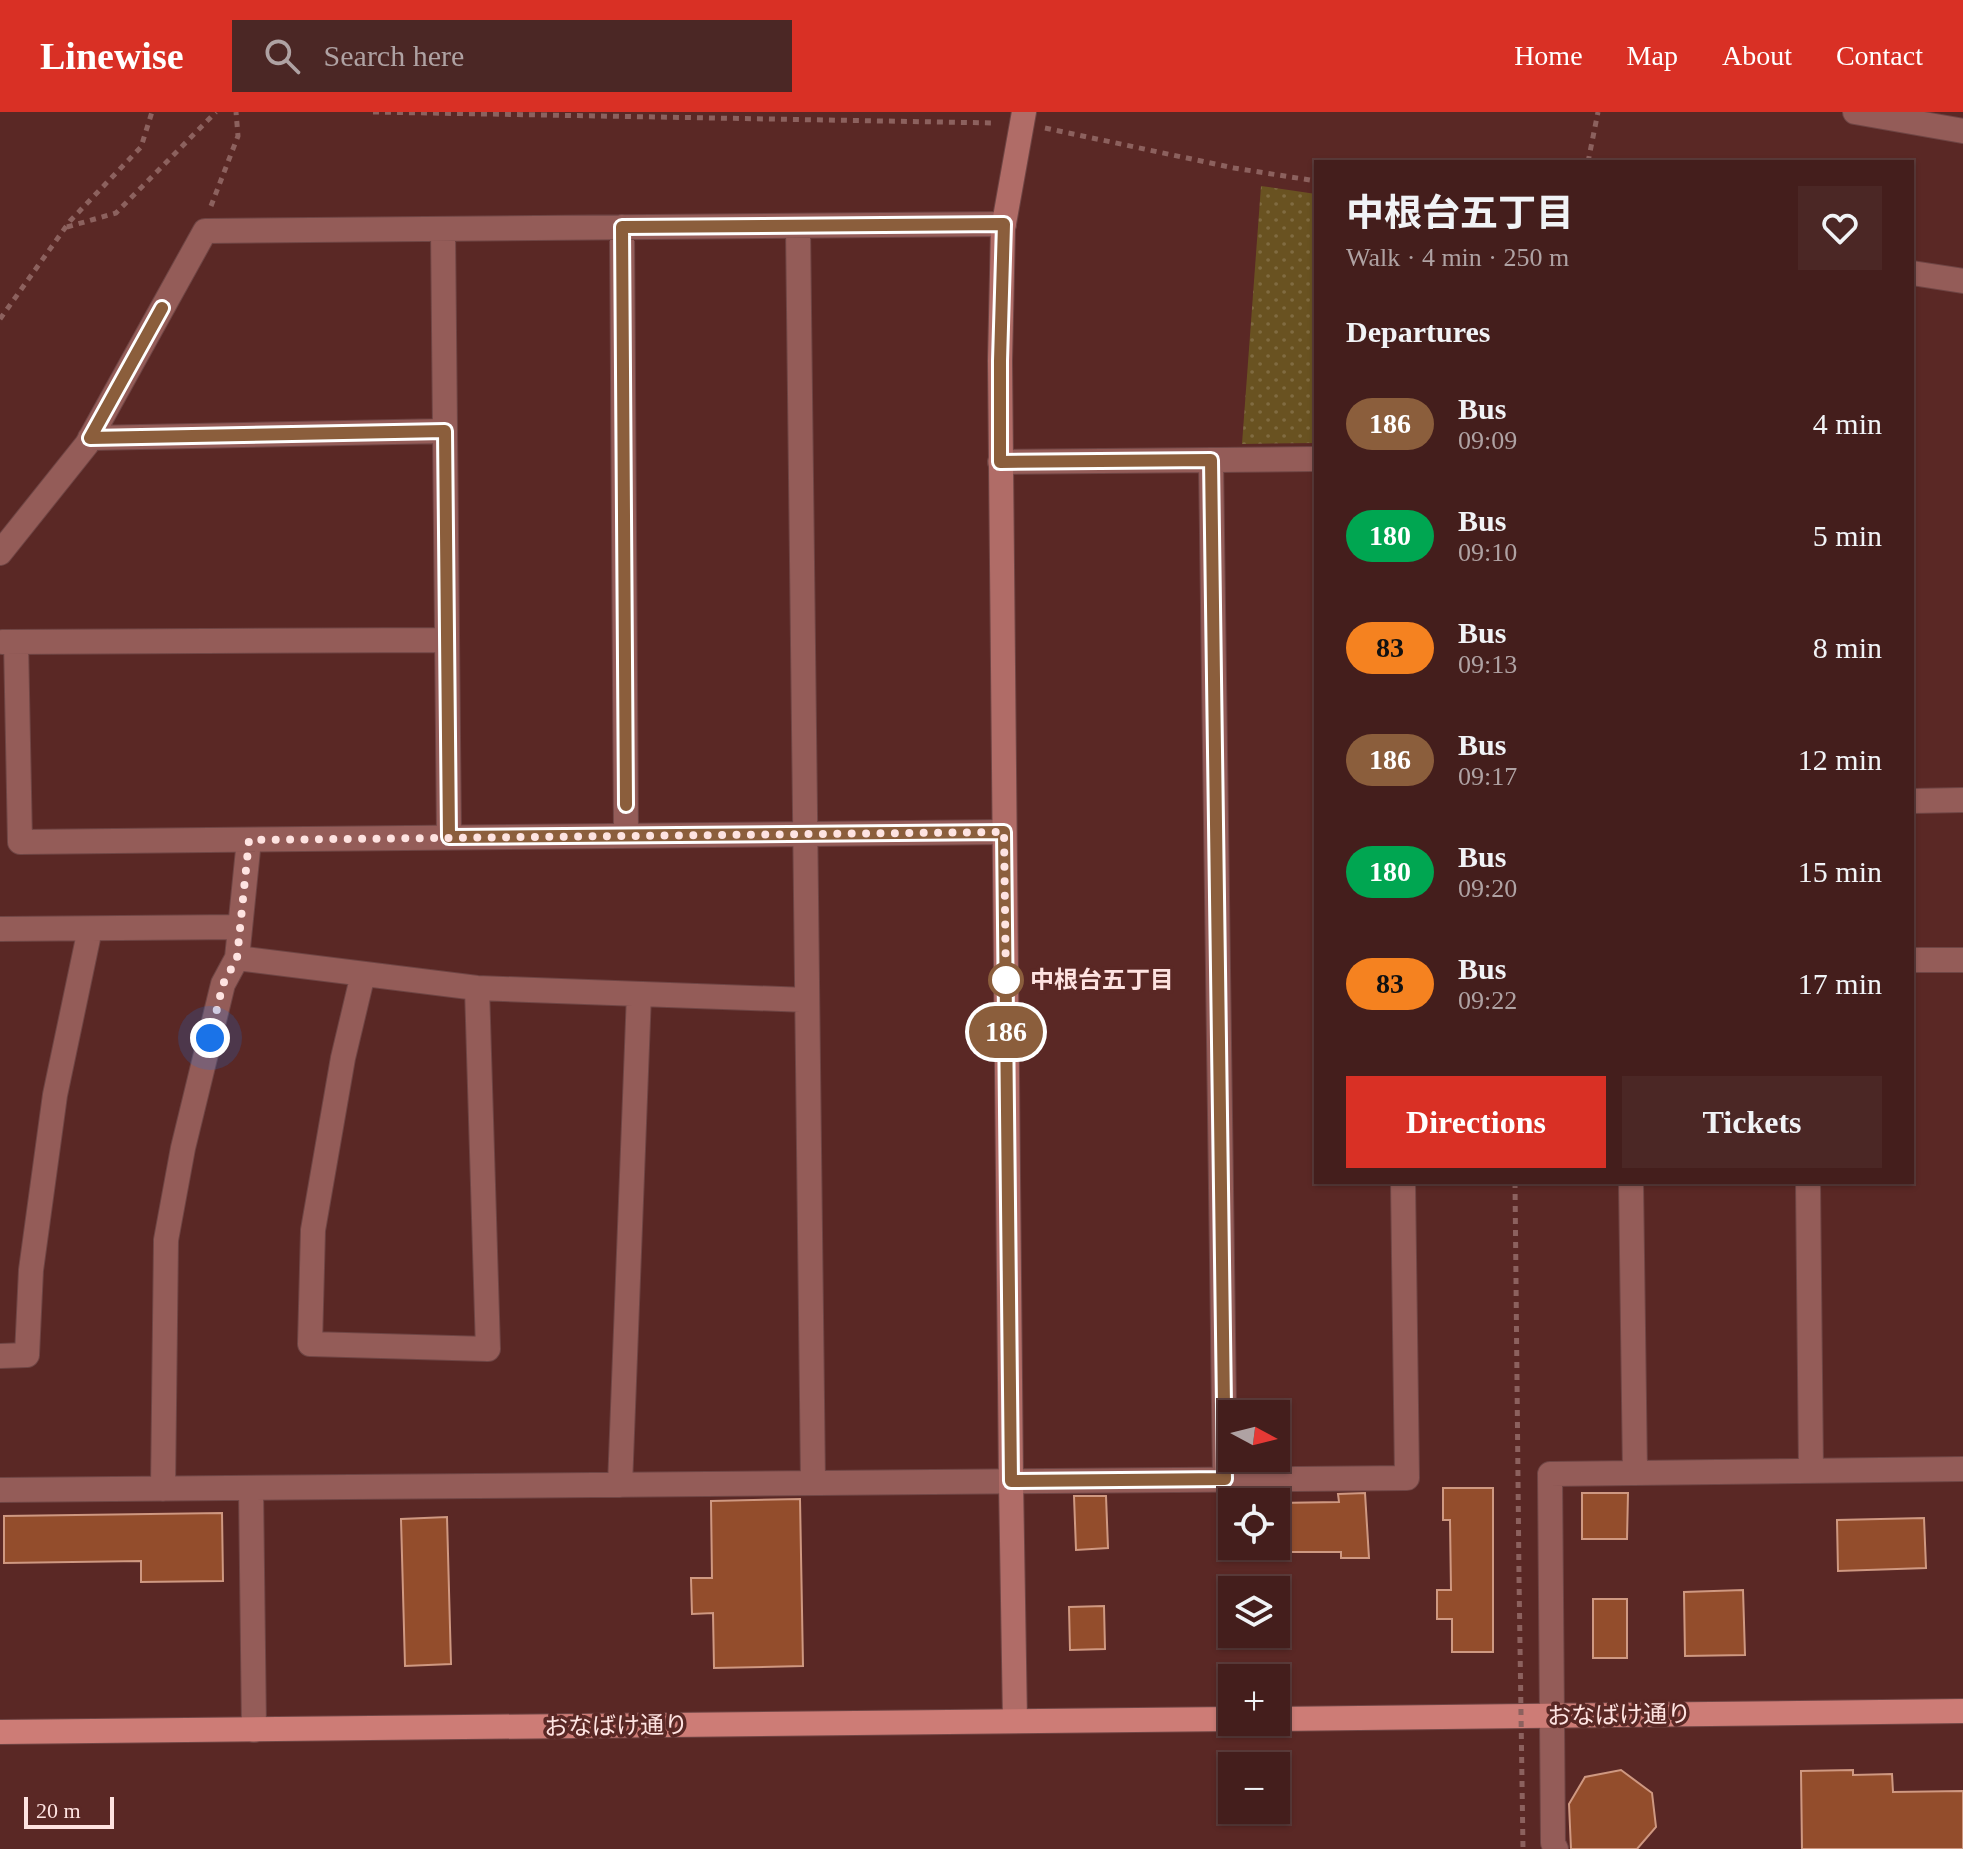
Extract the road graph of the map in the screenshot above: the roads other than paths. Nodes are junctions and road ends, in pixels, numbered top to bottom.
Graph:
1 (1855, 112) edge
2 (1022, 118) edge
3 (1940, 119) edge
4 (1963, 131) edge
5 (1004, 224) junction
6 (798, 226) junction
7 (622, 227) junction
8 (443, 229) junction
9 (1914, 273) edge
10 (1963, 281) edge
11 (445, 431) junction
12 (90, 438) junction
13 (1314, 459) edge
14 (1211, 460) junction
15 (1000, 462) junction
16 (0, 553) edge
17 (447, 640) junction
18 (8, 642) edge
19 (1963, 800) edge
20 (1914, 801) edge
21 (1004, 832) junction
22 (805, 834) junction
23 (10, 835) edge
24 (626, 836) junction
25 (449, 837) junction
26 (249, 840) junction
27 (240, 927) junction
28 (0, 929) edge
29 (90, 929) junction
30 (237, 958) junction
31 (1914, 960) edge
32 (1963, 960) edge
33 (363, 974) junction
34 (477, 988) junction
35 (639, 994) junction
36 (807, 1000) junction
37 (1403, 1184) edge
38 (1631, 1184) edge
39 (1808, 1184) edge
40 (0, 1356) edge
41 (1963, 1469) edge
42 (1811, 1471) junction
43 (1635, 1473) junction
44 (1225, 1479) junction
45 (1011, 1481) junction
46 (813, 1483) junction
47 (620, 1485) junction
48 (251, 1488) junction
49 (163, 1489) junction
50 (0, 1490) edge
51 (1963, 1711) edge
52 (1552, 1716) junction
53 (1218, 1719) edge
54 (1290, 1719) edge
55 (1015, 1721) junction
56 (254, 1730) junction
57 (0, 1732) edge
58 (1556, 1849) edge

1 - 3 street
2 - 5 street
3 - 4 street
5 - 6 street
5 - 15 street
6 - 7 street
6 - 22 street
7 - 8 street
7 - 24 street
8 - 11 street
8 - 12 street
9 - 10 street
11 - 12 street
11 - 17 street
12 - 16 street
13 - 14 street
14 - 15 street
14 - 44 street
15 - 21 street
17 - 18 street
17 - 25 street
18 - 23 street
19 - 20 street
21 - 22 street
21 - 45 street
22 - 24 street
22 - 36 street
23 - 26 street
24 - 25 street
25 - 26 street
26 - 27 street
27 - 29 street
27 - 30 street
28 - 29 street
29 - 40 street
30 - 33 street
30 - 49 street
31 - 32 street
33 - 34 street
33 - 34 street
34 - 35 street
35 - 36 street
35 - 47 street
36 - 46 street
37 - 44 street
38 - 43 street
39 - 42 street
41 - 42 street
42 - 43 street
43 - 52 street
44 - 45 street
45 - 46 street
45 - 55 street
46 - 47 street
47 - 48 street
48 - 49 street
48 - 56 street
49 - 50 street
51 - 52 main road, おなばけ通り
52 - 54 main road, おなばけ通り
52 - 58 street
53 - 55 main road, おなばけ通り
55 - 56 main road, おなばけ通り
56 - 57 main road, おなばけ通り

